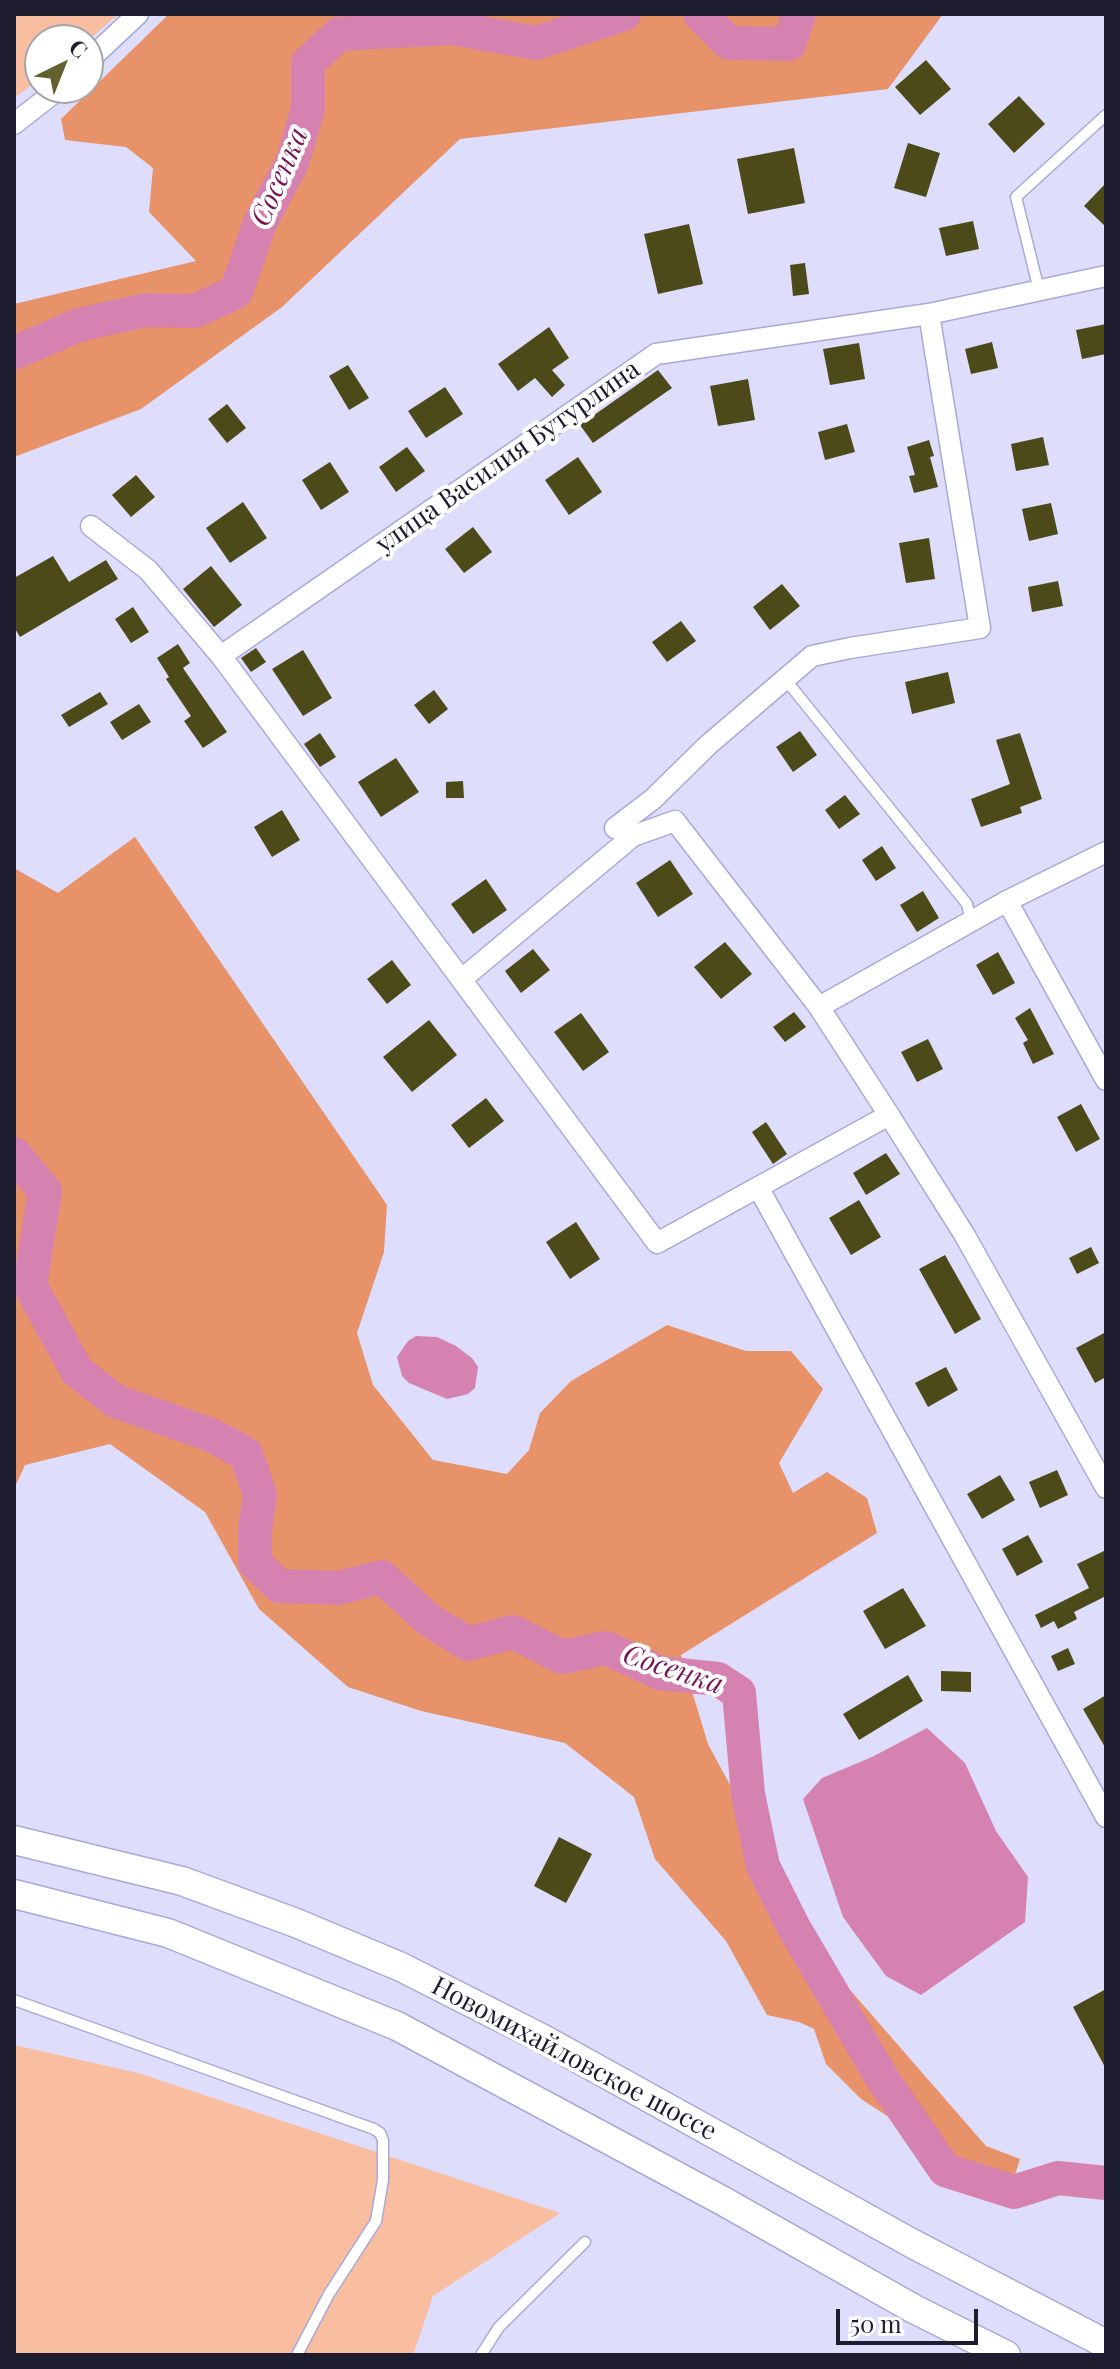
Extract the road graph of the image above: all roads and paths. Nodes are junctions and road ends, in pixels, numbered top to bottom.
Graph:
1 (138, 14) edge
2 (104, 46) edge
3 (40, 104) edge
4 (1106, 115) edge
5 (14, 124) edge
6 (1106, 276) edge
7 (1039, 290) junction
8 (929, 314) junction
9 (91, 526) dead end
10 (221, 656) junction
11 (785, 679) junction
12 (615, 828) dead end
13 (1106, 852) edge
14 (1007, 901) junction
15 (971, 922) junction
16 (462, 979) junction
17 (819, 1007) junction
18 (1106, 1080) edge
19 (889, 1115) junction
20 (758, 1187) junction
21 (1106, 1488) edge
22 (1106, 1817) edge
23 (14, 1840) edge
24 (14, 1894) edge
25 (14, 2000) edge
26 (585, 2242) dead end
27 (1106, 2344) edge
28 (297, 2355) edge
29 (481, 2355) edge
30 (1006, 2355) edge

1 - 2 street
3 - 5 street
4 - 7 lane
6 - 7 street, улица Василия Бутурлина
7 - 8 street, улица Василия Бутурлина
8 - 10 street, улица Василия Бутурлина
8 - 11 street
9 - 10 street
10 - 16 street
11 - 12 street
11 - 15 lane
13 - 14 street
14 - 15 street
14 - 18 street
15 - 17 street
16 - 17 street
16 - 20 street
17 - 19 street
19 - 20 street
19 - 21 street
20 - 22 street
23 - 27 main road, Новомихайловское шоссе
24 - 30 main road, Новомихайловское шоссе
25 - 28 lane
26 - 29 lane

